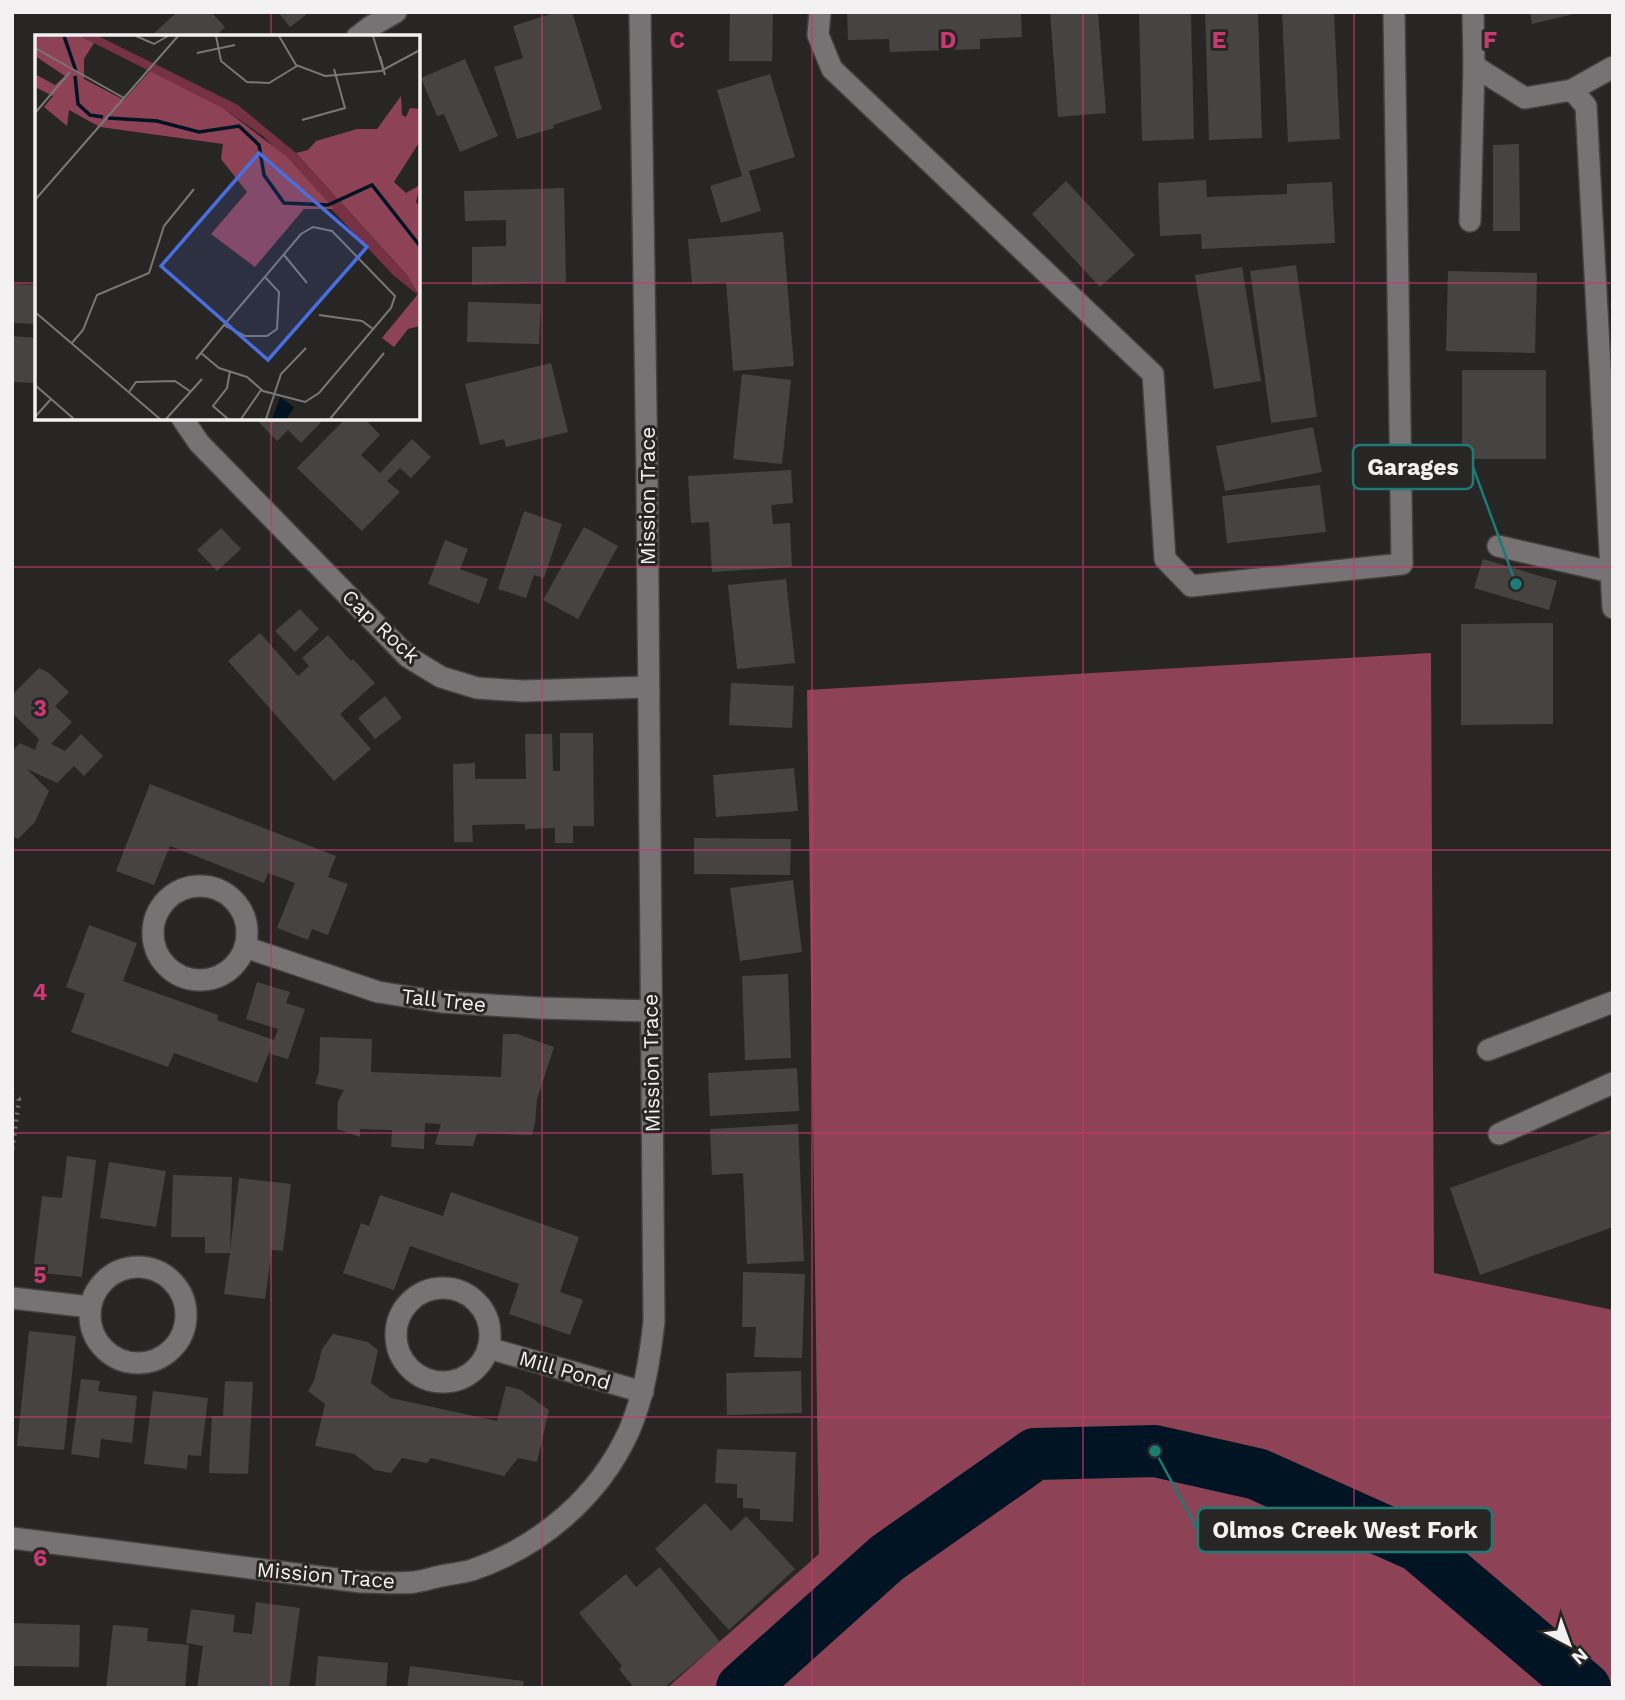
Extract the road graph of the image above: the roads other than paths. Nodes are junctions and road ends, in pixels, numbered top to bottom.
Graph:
1 (396, 12) edge
2 (640, 12) edge
3 (820, 12) edge
4 (1394, 12) edge
5 (1473, 12) edge
6 (360, 35) edge
7 (1474, 66) junction
8 (1613, 67) edge
9 (1572, 90) junction
10 (1470, 221) dead end
11 (1605, 308) edge
12 (183, 420) edge
13 (1498, 546) dead end
14 (1611, 546) edge
15 (1611, 572) junction
16 (1613, 608) edge
17 (648, 687) junction
18 (245, 947) junction
19 (1613, 1002) edge
20 (651, 1011) junction
21 (1488, 1050) dead end
22 (1613, 1083) edge
23 (1499, 1134) dead end
24 (12, 1298) edge
25 (90, 1307) junction
26 (488, 1348) junction
27 (643, 1392) junction
28 (12, 1538) edge

1 - 6 street
2 - 17 street, Mission Trace
3 - 4 street
5 - 7 street
7 - 9 street
7 - 10 street
8 - 9 street
9 - 11 street
11 - 14 street
12 - 17 street, Cap Rock
13 - 15 street
14 - 15 street
15 - 16 street
17 - 20 street, Mission Trace
18 - 18 street
18 - 20 street, Tall Tree
19 - 21 street
20 - 27 street, Mission Trace
22 - 23 street
24 - 25 street
25 - 25 street
26 - 26 street
26 - 27 street, Mill Pond
27 - 28 street, Mission Trace

